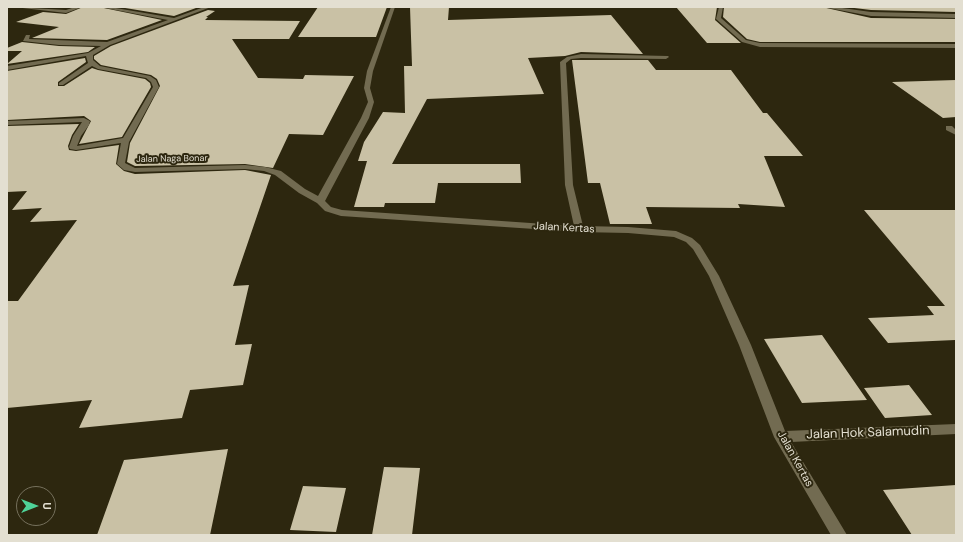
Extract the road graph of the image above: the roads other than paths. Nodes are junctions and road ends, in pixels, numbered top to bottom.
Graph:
1 (16, 7) edge
2 (80, 7) edge
3 (106, 7) edge
4 (209, 7) edge
5 (394, 7) edge
6 (721, 7) edge
7 (825, 7) edge
8 (956, 16) edge
9 (175, 20) junction
10 (28, 36) dead end
11 (108, 44) junction
12 (956, 46) edge
13 (90, 54) junction
14 (666, 57) dead end
15 (92, 63) junction
16 (7, 68) edge
17 (61, 84) dead end
18 (7, 123) edge
19 (949, 128) dead end
20 (956, 133) edge
21 (127, 140) junction
22 (320, 201) junction
23 (579, 229) junction
24 (956, 429) edge
25 (781, 437) junction
26 (839, 535) edge

1 - 2 street
3 - 9 street
4 - 9 street
5 - 22 street
6 - 12 street
7 - 8 street
9 - 11 street
10 - 11 street
11 - 13 street
13 - 15 street
13 - 16 street
14 - 23 street
15 - 17 street
15 - 21 street, Jalan Naga Bonar
18 - 21 street
19 - 20 street
21 - 22 street, Jalan Naga Bonar
22 - 23 street, Jalan Kertas
23 - 25 street, Jalan Kertas
24 - 25 street, Jalan Hok Salamudin
25 - 26 street, Jalan Kertas

